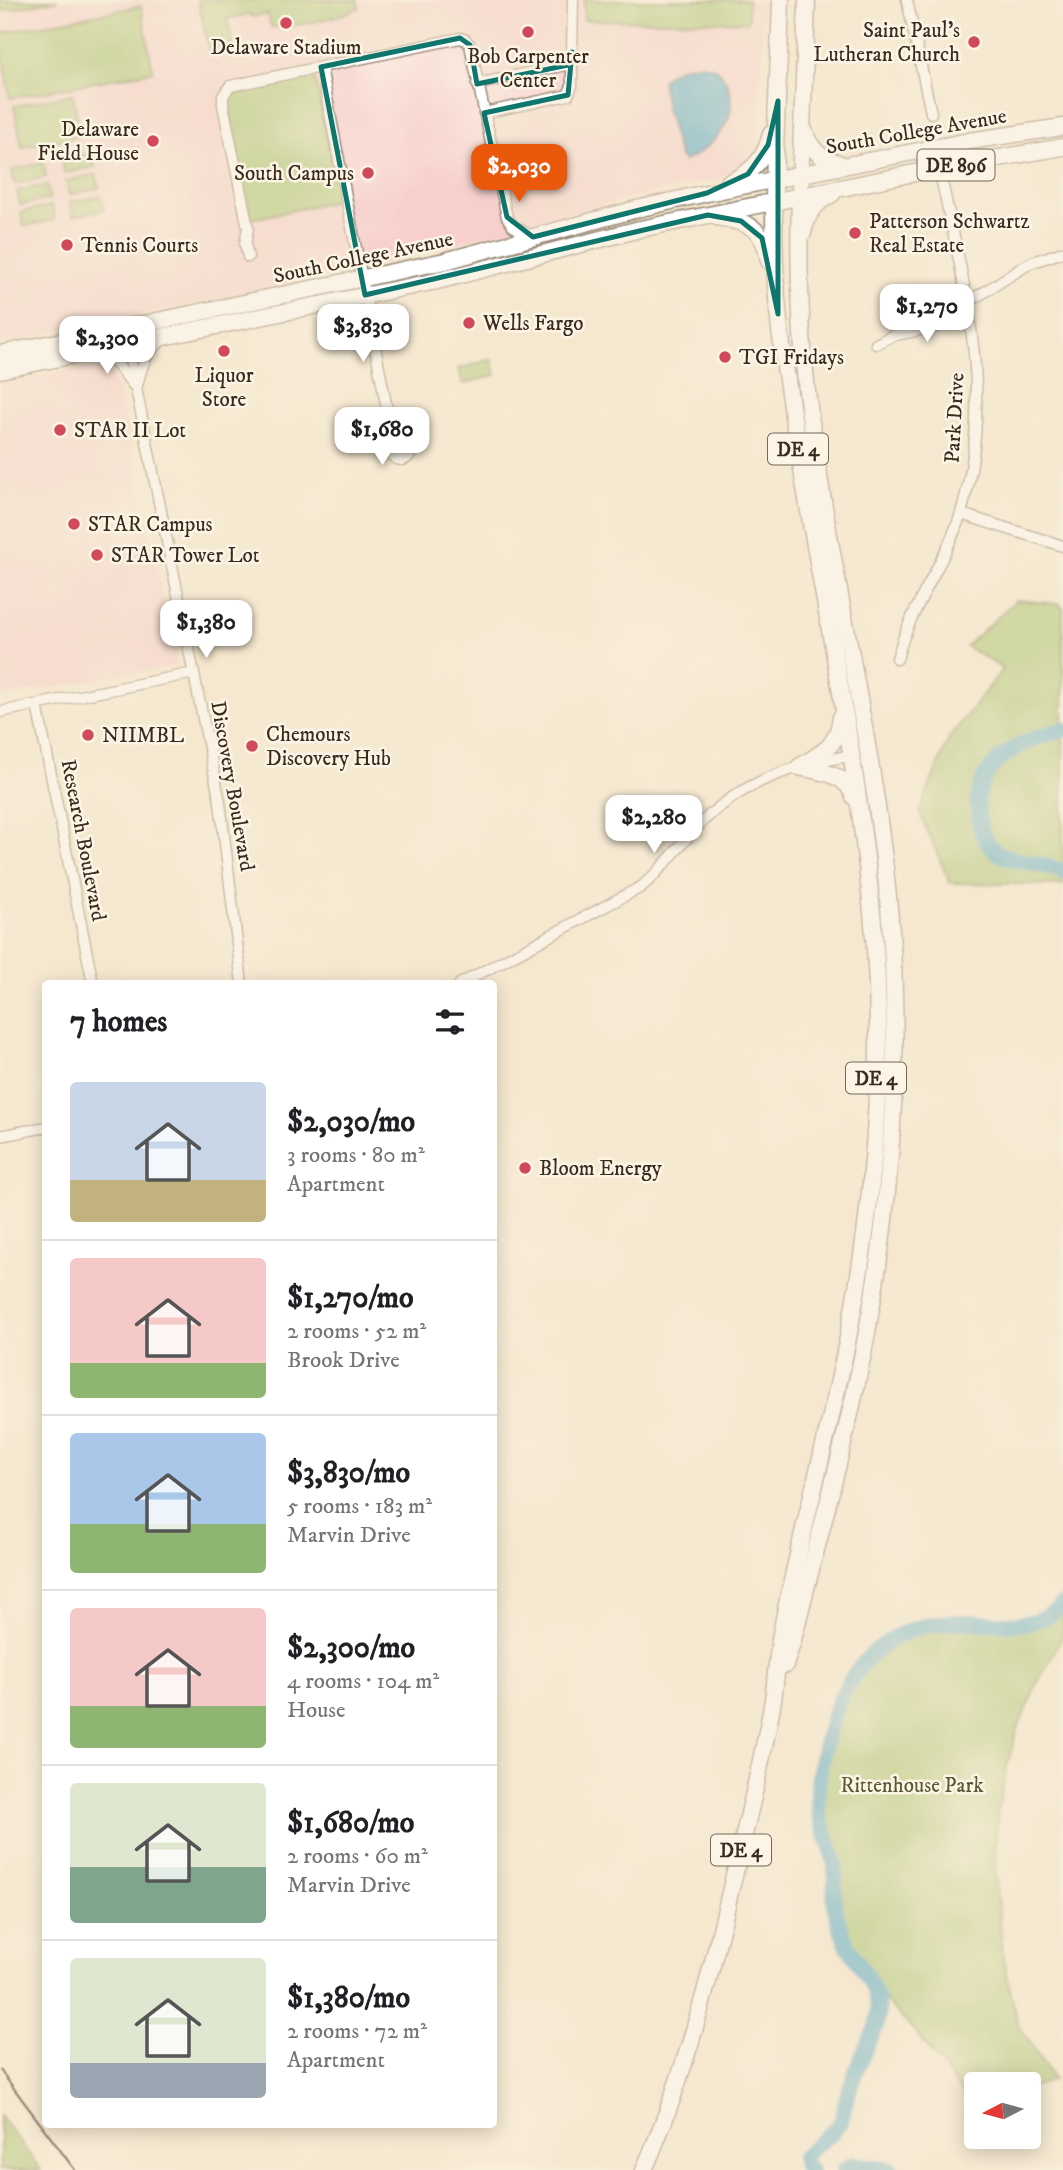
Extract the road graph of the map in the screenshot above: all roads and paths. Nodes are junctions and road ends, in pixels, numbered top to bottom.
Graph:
1 (573, 0) edge
2 (781, 0) edge
3 (807, 0) edge
4 (907, 0) edge
5 (572, 52) junction
6 (321, 66) junction
7 (478, 84) junction
8 (778, 101) junction
9 (484, 113) junction
10 (931, 113) dead end
11 (802, 124) junction
12 (1063, 127) edge
13 (1063, 147) edge
14 (844, 165) junction
15 (939, 168) junction
16 (800, 174) junction
17 (775, 179) junction
18 (850, 186) junction
19 (707, 193) junction
20 (798, 197) junction
21 (775, 202) junction
22 (708, 215) junction
23 (533, 237) junction
24 (798, 252) junction
25 (1063, 253) edge
26 (248, 257) dead end
27 (363, 287) junction
28 (967, 303) junction
29 (778, 314) junction
30 (970, 319) junction
31 (174, 334) junction
32 (127, 344) junction
33 (876, 344) dead end
34 (85, 353) junction
35 (0, 354) edge
36 (0, 370) edge
37 (136, 390) junction
38 (397, 441) dead end
39 (961, 514) junction
40 (1063, 546) edge
41 (897, 659) dead end
42 (194, 673) junction
43 (841, 694) junction
44 (37, 705) junction
45 (0, 712) edge
46 (868, 753) junction
47 (850, 756) junction
48 (799, 767) junction
49 (861, 823) junction
50 (92, 980) edge
51 (242, 980) edge
52 (468, 980) edge
53 (42, 1127) edge
54 (0, 1136) edge
55 (773, 1700) junction
56 (644, 2170) edge

1 - 5 street
2 - 8 main road, DE 4
3 - 11 main road, DE 4
4 - 10 street
5 - 7 street
5 - 9 street
6 - 7 street
6 - 26 street
6 - 27 street
7 - 9 street
8 - 17 main road, DE 4
8 - 19 main road
9 - 23 street
11 - 14 main road
11 - 16 main road, DE 4
12 - 14 main road, South College Avenue / DE 896
13 - 15 main road, South College Avenue / DE 896
14 - 16 main road, South College Avenue / DE 896
15 - 18 main road, South College Avenue / DE 896
15 - 28 street, Park Drive
16 - 17 main road, South College Avenue / DE 896
16 - 20 main road, DE 4
17 - 19 main road, South College Avenue
17 - 21 main road, DE 4
18 - 20 main road, South College Avenue
18 - 24 main road, DE 896
19 - 23 main road, South College Avenue
20 - 21 main road, South College Avenue
20 - 24 main road, DE 4
21 - 22 main road, South College Avenue
21 - 29 main road, DE 4
22 - 27 main road, South College Avenue
22 - 29 main road
23 - 27 main road, South College Avenue
24 - 46 main road, DE 4
25 - 28 street
27 - 31 main road, South College Avenue
27 - 35 main road, South College Avenue
27 - 38 street
28 - 30 street, Park Drive
29 - 43 main road, DE 4
30 - 33 street
30 - 39 street, Park Drive
31 - 32 main road, South College Avenue
31 - 37 street, Discovery Boulevard
32 - 34 main road, South College Avenue
32 - 37 street, Discovery Boulevard
34 - 36 main road, South College Avenue
34 - 37 street, Discovery Boulevard
37 - 42 street, Discovery Boulevard
39 - 40 street
39 - 41 street, Park Drive
42 - 44 street
42 - 51 street, Discovery Boulevard
43 - 47 main road, DE 4
43 - 48 main road
44 - 45 street
44 - 50 street, Research Boulevard
46 - 47 street
46 - 55 main road, DE 4
47 - 48 street
47 - 49 main road, DE 4
48 - 49 main road
48 - 52 street
49 - 55 main road, DE 4
53 - 54 street
55 - 56 main road, DE 4

